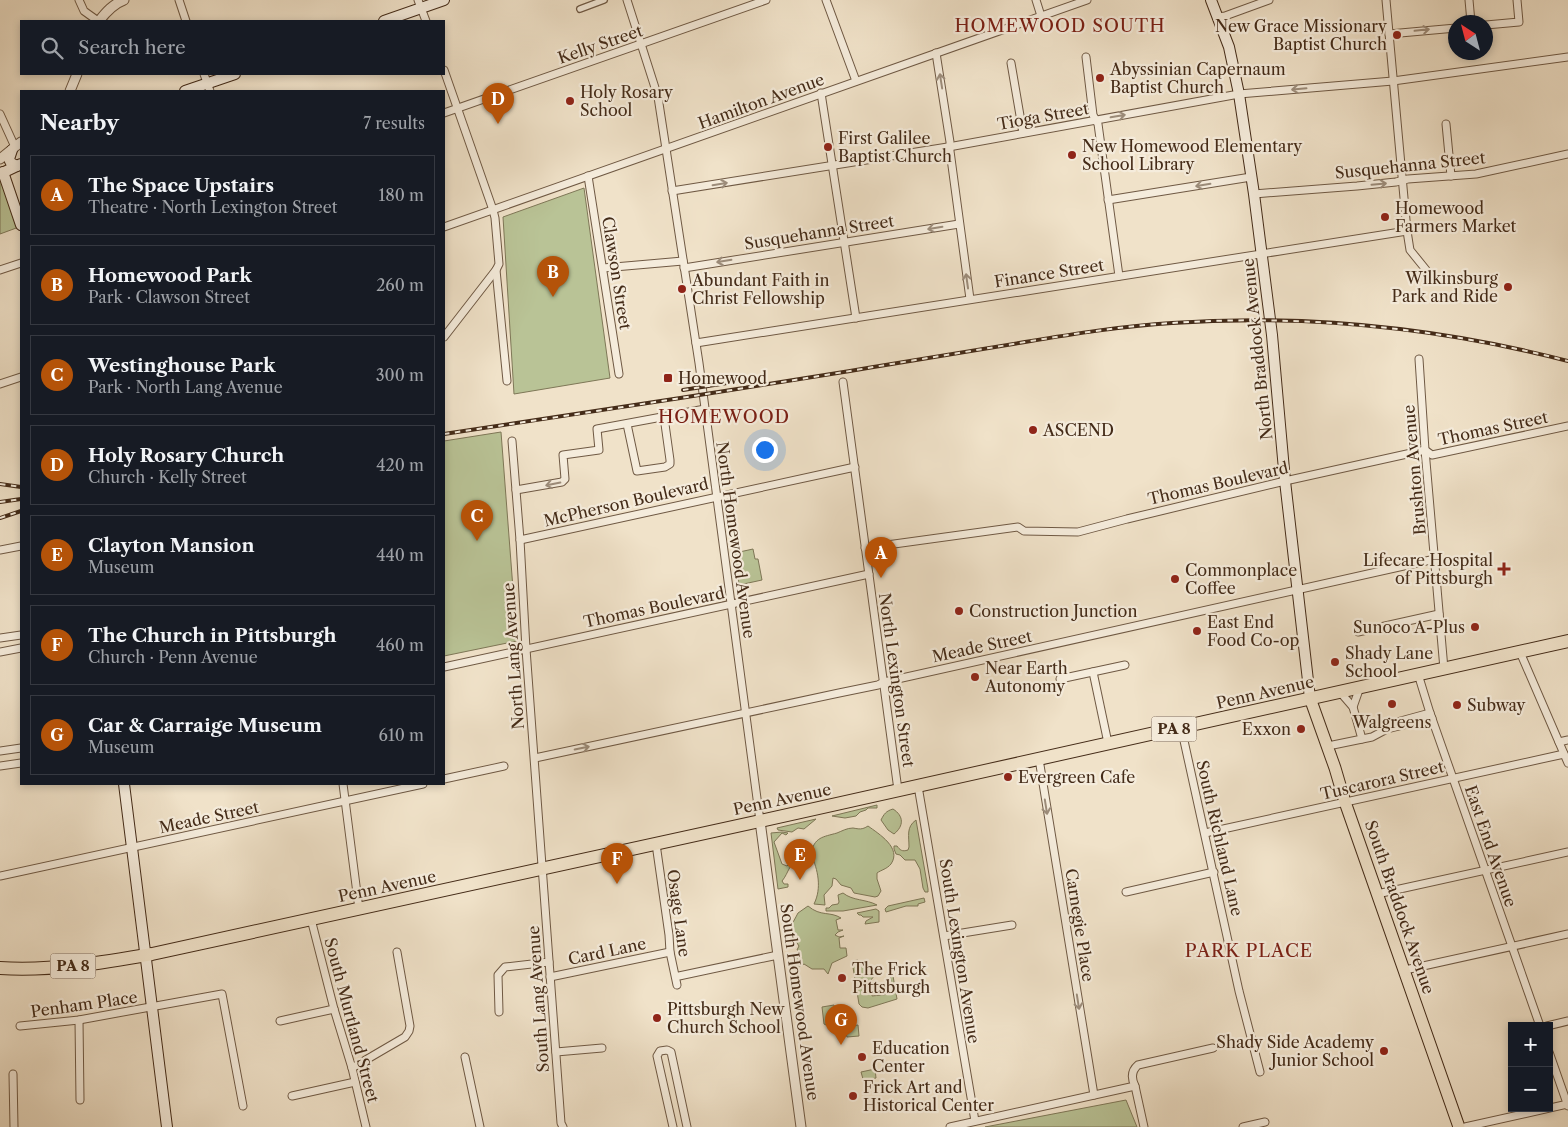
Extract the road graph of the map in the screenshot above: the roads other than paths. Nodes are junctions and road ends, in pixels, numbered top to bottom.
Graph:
1 (79, 0) edge
2 (124, 0) edge
3 (179, 0) edge
4 (444, 0) edge
5 (604, 0) edge
6 (627, 0) edge
7 (766, 0) edge
8 (826, 0) edge
9 (1036, 0) edge
10 (1087, 0) edge
11 (1211, 0) edge
12 (1269, 0) edge
13 (1386, 0) edge
14 (1469, 0) edge
15 (1517, 0) edge
16 (420, 4) edge
17 (580, 9) dead end
18 (1470, 15) edge
19 (1041, 16) junction
20 (1218, 17) junction
21 (97, 20) edge
22 (99, 20) edge
23 (186, 20) edge
24 (386, 20) edge
25 (426, 20) edge
26 (1493, 24) edge
27 (1448, 29) edge
28 (1389, 34) junction
29 (642, 44) junction
30 (936, 53) junction
31 (1086, 57) dead end
32 (1568, 57) edge
33 (1011, 63) dead end
34 (445, 73) edge
35 (77, 75) edge
36 (232, 75) edge
37 (1393, 80) junction
38 (856, 81) junction
39 (208, 83) edge
40 (70, 90) edge
41 (189, 90) edge
42 (821, 94) junction
43 (1239, 94) junction
44 (458, 109) junction
45 (445, 113) edge
46 (0, 114) edge
47 (1096, 120) junction
48 (1446, 124) dead end
49 (1023, 133) junction
50 (16, 146) edge
51 (950, 147) junction
52 (666, 149) junction
53 (1568, 154) edge
54 (0, 159) edge
55 (19, 165) edge
56 (832, 166) junction
57 (1, 172) edge
58 (588, 176) junction
59 (1451, 176) junction
60 (1251, 177) junction
61 (1402, 180) junction
62 (672, 191) junction
63 (1254, 194) junction
64 (1108, 200) junction
65 (493, 210) junction
66 (20, 222) edge
67 (959, 224) junction
68 (445, 227) edge
69 (1406, 231) junction
70 (844, 242) junction
71 (1262, 253) junction
72 (20, 263) edge
73 (683, 265) junction
74 (603, 268) junction
75 (0, 270) edge
76 (496, 270) junction
77 (1427, 271) dead end
78 (1119, 276) junction
79 (970, 300) junction
80 (856, 318) junction
81 (445, 336) edge
82 (696, 343) junction
83 (1419, 359) dead end
84 (619, 374) dead end
85 (20, 377) edge
86 (507, 381) dead end
87 (844, 382) dead end
88 (0, 384) edge
89 (705, 409) junction
90 (664, 417) junction
91 (627, 424) junction
92 (1568, 426) edge
93 (512, 441) dead end
94 (1425, 450) junction
95 (855, 466) junction
96 (1285, 481) junction
97 (516, 490) junction
98 (716, 496) junction
99 (520, 540) junction
100 (20, 546) edge
101 (865, 548) junction
102 (0, 550) edge
103 (1435, 559) junction
104 (869, 574) junction
105 (1297, 590) junction
106 (731, 604) junction
107 (1439, 614) junction
108 (1358, 632) dead end
109 (20, 635) edge
110 (10, 637) junction
111 (0, 638) edge
112 (1568, 641) edge
113 (20, 648) edge
114 (526, 649) junction
115 (12, 650) junction
116 (0, 652) edge
117 (1520, 652) junction
118 (1125, 665) dead end
119 (445, 667) edge
120 (1444, 669) junction
121 (1093, 672) junction
122 (1418, 674) junction
123 (1060, 679) dead end
124 (884, 682) junction
125 (1360, 687) junction
126 (1340, 692) junction
127 (1310, 698) junction
128 (1352, 707) junction
129 (745, 713) junction
130 (1431, 716) junction
131 (1181, 727) junction
132 (1362, 739) junction
133 (1568, 740) edge
134 (1559, 742) junction
135 (1108, 743) junction
136 (1328, 746) junction
137 (20, 748) edge
138 (0, 751) edge
139 (1564, 754) junction
140 (534, 758) junction
141 (1039, 759) junction
142 (20, 763) edge
143 (1568, 763) edge
144 (0, 766) edge
145 (504, 766) dead end
146 (1453, 778) junction
147 (445, 779) edge
148 (124, 785) edge
149 (343, 785) edge
150 (418, 785) edge
151 (918, 786) junction
152 (898, 790) junction
153 (345, 801) junction
154 (1346, 802) junction
155 (760, 821) junction
156 (1205, 833) junction
157 (656, 844) junction
158 (131, 847) junction
159 (1568, 852) edge
160 (542, 869) junction
161 (1486, 870) junction
162 (1214, 872) junction
163 (0, 876) edge
164 (1126, 892) dead end
165 (1377, 894) junction
166 (359, 909) junction
167 (311, 919) junction
168 (1012, 925) dead end
169 (1568, 934) edge
170 (944, 936) junction
171 (1512, 946) junction
172 (397, 952) dead end
173 (670, 952) junction
174 (146, 955) junction
175 (778, 955) junction
176 (549, 962) junction
177 (0, 968) edge
178 (1405, 970) junction
179 (679, 976) dead end
180 (550, 977) junction
181 (677, 985) dead end
182 (152, 1008) junction
183 (334, 1009) junction
184 (499, 1012) dead end
185 (79, 1020) junction
186 (280, 1021) dead end
187 (1568, 1021) edge
188 (1539, 1022) edge
189 (1553, 1024) edge
190 (20, 1026) dead end
191 (602, 1048) dead end
192 (1213, 1048) dead end
193 (556, 1052) junction
194 (465, 1057) dead end
195 (1553, 1063) edge
196 (352, 1068) junction
197 (1260, 1072) dead end
198 (13, 1074) dead end
199 (355, 1082) junction
200 (1136, 1086) junction
201 (1094, 1095) junction
202 (292, 1096) dead end
203 (80, 1100) dead end
204 (1568, 1105) edge
205 (243, 1106) dead end
206 (975, 1121) junction
207 (1265, 1122) dead end
208 (14, 1127) edge
209 (166, 1127) edge
210 (366, 1127) edge
211 (480, 1127) edge
212 (562, 1127) edge
213 (673, 1127) edge
214 (687, 1127) edge
215 (801, 1127) edge
216 (950, 1127) edge
217 (1144, 1127) edge
218 (1243, 1127) edge
219 (1459, 1127) edge
220 (1465, 1127) edge

1 - 21 street
2 - 22 street
3 - 23 street
4 - 16 main road
5 - 17 street
6 - 29 street, North Homewood Avenue
7 - 29 street, Kelly Street
8 - 38 street
9 - 19 street
10 - 19 street, Hamilton Avenue
11 - 20 main road, North Braddock Avenue
12 - 20 street
13 - 28 street
14 - 18 street
15 - 26 street
16 - 24 main road
16 - 25 street
19 - 30 street, Hamilton Avenue
20 - 43 main road, North Braddock Avenue
28 -> 27 street
28 - 37 street
29 - 44 street, Kelly Street
29 - 52 street, North Homewood Avenue
30 - 38 street, Hamilton Avenue
51 -> 30 street
31 - 47 street
32 - 37 street, Tioga Street
33 - 49 street
34 - 44 street
35 - 40 street
36 - 39 main road
37 -> 43 street, Tioga Street
37 - 61 street
38 - 42 street, Hamilton Avenue
39 - 41 main road
42 - 52 street, Hamilton Avenue
42 - 56 street
47 -> 43 street, Tioga Street
43 - 60 main road, North Braddock Avenue
44 - 45 street, Kelly Street
44 - 65 street
46 - 50 street
47 - 49 street, Tioga Street
47 - 64 street
48 - 59 street
49 - 51 street, Tioga Street
50 - 54 street
50 - 55 main road
51 - 56 street, Tioga Street
51 - 67 street
52 - 58 street, Hamilton Avenue
52 - 62 street, North Homewood Avenue
53 - 59 street, Susquehanna Street
55 - 57 main road
62 -> 56 street, Tioga Street
56 - 70 street
57 - 66 main road
58 - 65 street, Hamilton Avenue
58 - 74 street, Clawson Street
59 - 61 street, Susquehanna Street
60 - 63 main road, North Braddock Avenue
60 -> 64 street
63 -> 61 street, Susquehanna Street
61 - 69 street
62 - 73 street, North Homewood Avenue
63 - 71 main road, North Braddock Avenue
64 - 78 street
65 - 68 street, Hamilton Avenue
65 - 76 street
67 -> 70 street, Susquehanna Street
79 -> 67 street
69 - 71 street, Finance Street
69 - 77 street
70 -> 73 street, Susquehanna Street
70 - 80 street
71 - 78 street, Finance Street
71 - 96 main road, North Braddock Avenue
72 - 75 street
73 - 74 street, Susquehanna Street
73 - 82 street, North Homewood Avenue
74 - 84 street, Clawson Street
76 - 81 street
76 - 86 street
78 - 79 street, Finance Street
79 - 80 street, Finance Street
80 - 82 street, Finance Street
82 - 89 street, North Homewood Avenue
83 - 94 street, Brushton Avenue
85 - 88 street
87 - 95 street, North Lexington Street
89 - 90 street
89 - 98 street, North Homewood Avenue
90 - 91 street
90 - 91 street
91 -> 97 street
92 - 94 street, Thomas Street
93 - 97 street, North Lang Avenue
94 - 96 street, Thomas Boulevard
94 - 103 street, Brushton Avenue
95 - 98 street, McPherson Boulevard
95 - 101 street, North Lexington Street
96 - 101 street, Thomas Boulevard
96 - 105 main road, North Braddock Avenue
97 - 99 street, North Lang Avenue
98 - 99 street, McPherson Boulevard
98 - 106 street, North Homewood Avenue
99 - 114 street, North Lang Avenue
100 - 102 street
101 - 104 street, North Lexington Street
103 - 105 street, Meade Street
103 - 107 street, Brushton Avenue
104 - 106 street, Thomas Boulevard
104 - 124 street, North Lexington Street
105 - 124 street, Meade Street
105 - 127 main road, North Braddock Avenue
106 - 114 street, Thomas Boulevard
106 - 129 street, North Homewood Avenue
107 - 108 street
107 - 120 street, Brushton Avenue
109 - 110 street
110 - 111 street
110 - 115 street
112 - 117 highway, Penn Avenue / PA 8
113 - 115 street
114 - 119 street, Thomas Boulevard
114 - 140 street, North Lang Avenue
115 - 116 street
117 - 120 highway, Penn Avenue / PA 8
117 - 134 street
118 - 121 street
120 - 122 highway, Penn Avenue / PA 8
121 - 123 street
121 - 135 street
122 - 125 highway, Penn Avenue / PA 8
122 - 130 street, East End Avenue
124 - 129 street, Meade Street
124 - 152 street, North Lexington Street
125 - 126 highway, Penn Avenue / PA 8
125 - 128 street
126 - 127 highway, Penn Avenue / PA 8
126 - 128 street
127 - 131 highway, Penn Avenue / PA 8
127 - 136 main road, South Braddock Avenue
128 - 132 street
140 -> 129 street, Meade Street
129 - 155 street, North Homewood Avenue
130 - 132 street
130 - 146 street, East End Avenue
131 - 135 highway, Penn Avenue / PA 8
131 - 156 street, South Richland Lane
132 - 136 street
133 - 134 street
134 - 139 street
135 - 141 highway, Penn Avenue / PA 8
136 - 154 main road, South Braddock Avenue
137 - 138 street
139 - 143 street
139 - 146 street, Tuscarora Street
140 - 160 street, North Lang Avenue
141 - 151 highway, Penn Avenue / PA 8
141 -> 201 street, Carnegie Place
142 - 144 street
145 - 147 street
146 - 154 street, Tuscarora Street
146 - 161 street, East End Avenue
148 - 158 main road
149 - 153 street
150 - 153 street, Meade Street
151 - 152 highway, Penn Avenue / PA 8
151 - 170 street, South Lexington Avenue
152 - 155 highway, Penn Avenue / PA 8
153 - 158 street, Meade Street
153 - 166 street
154 - 156 street, Tuscarora Street
154 - 165 main road, South Braddock Avenue
155 - 157 highway, Penn Avenue / PA 8
155 - 175 street, South Homewood Avenue
156 - 162 street, South Richland Lane
157 - 160 highway, Penn Avenue / PA 8
157 - 173 street, Osage Lane
158 - 163 street, Meade Street
158 - 174 main road
159 - 161 street
160 - 166 highway, Penn Avenue / PA 8
160 - 176 street, South Lang Avenue
161 - 165 street
161 - 171 street, East End Avenue
162 - 164 street
162 - 197 street, South Richland Lane
165 - 178 main road, South Braddock Avenue
166 - 167 highway, Penn Avenue / PA 8
167 - 174 highway, Penn Avenue / PA 8
167 - 183 street, South Murtland Street
168 - 170 street
169 - 171 street
170 - 206 street, South Lexington Avenue
171 - 178 street
171 - 188 street, East End Avenue
172 - 196 street
173 - 180 street, Card Lane
173 - 181 street, Osage Lane
174 - 177 highway, Penn Avenue / PA 8
174 - 182 main road
175 - 179 street
175 - 215 street, South Homewood Avenue
176 - 180 street, South Lang Avenue
176 - 184 street
178 - 219 main road, South Braddock Avenue
180 - 193 street, South Lang Avenue
182 - 185 street, Penham Place
182 - 205 street, Penham Place
182 - 209 main road
183 - 186 street
183 - 196 street, South Murtland Street
185 - 190 street, Penham Place
185 - 203 street
187 - 189 street
191 - 193 street
192 - 200 street
193 - 212 street, South Lang Avenue
194 - 211 street
195 - 204 street
196 - 199 street, South Murtland Street
198 - 208 street
199 - 202 street
199 - 210 street, South Murtland Street
200 - 201 street
200 - 217 street
201 - 206 street
204 - 220 street
206 - 216 street
207 - 218 street
213 - 214 street

